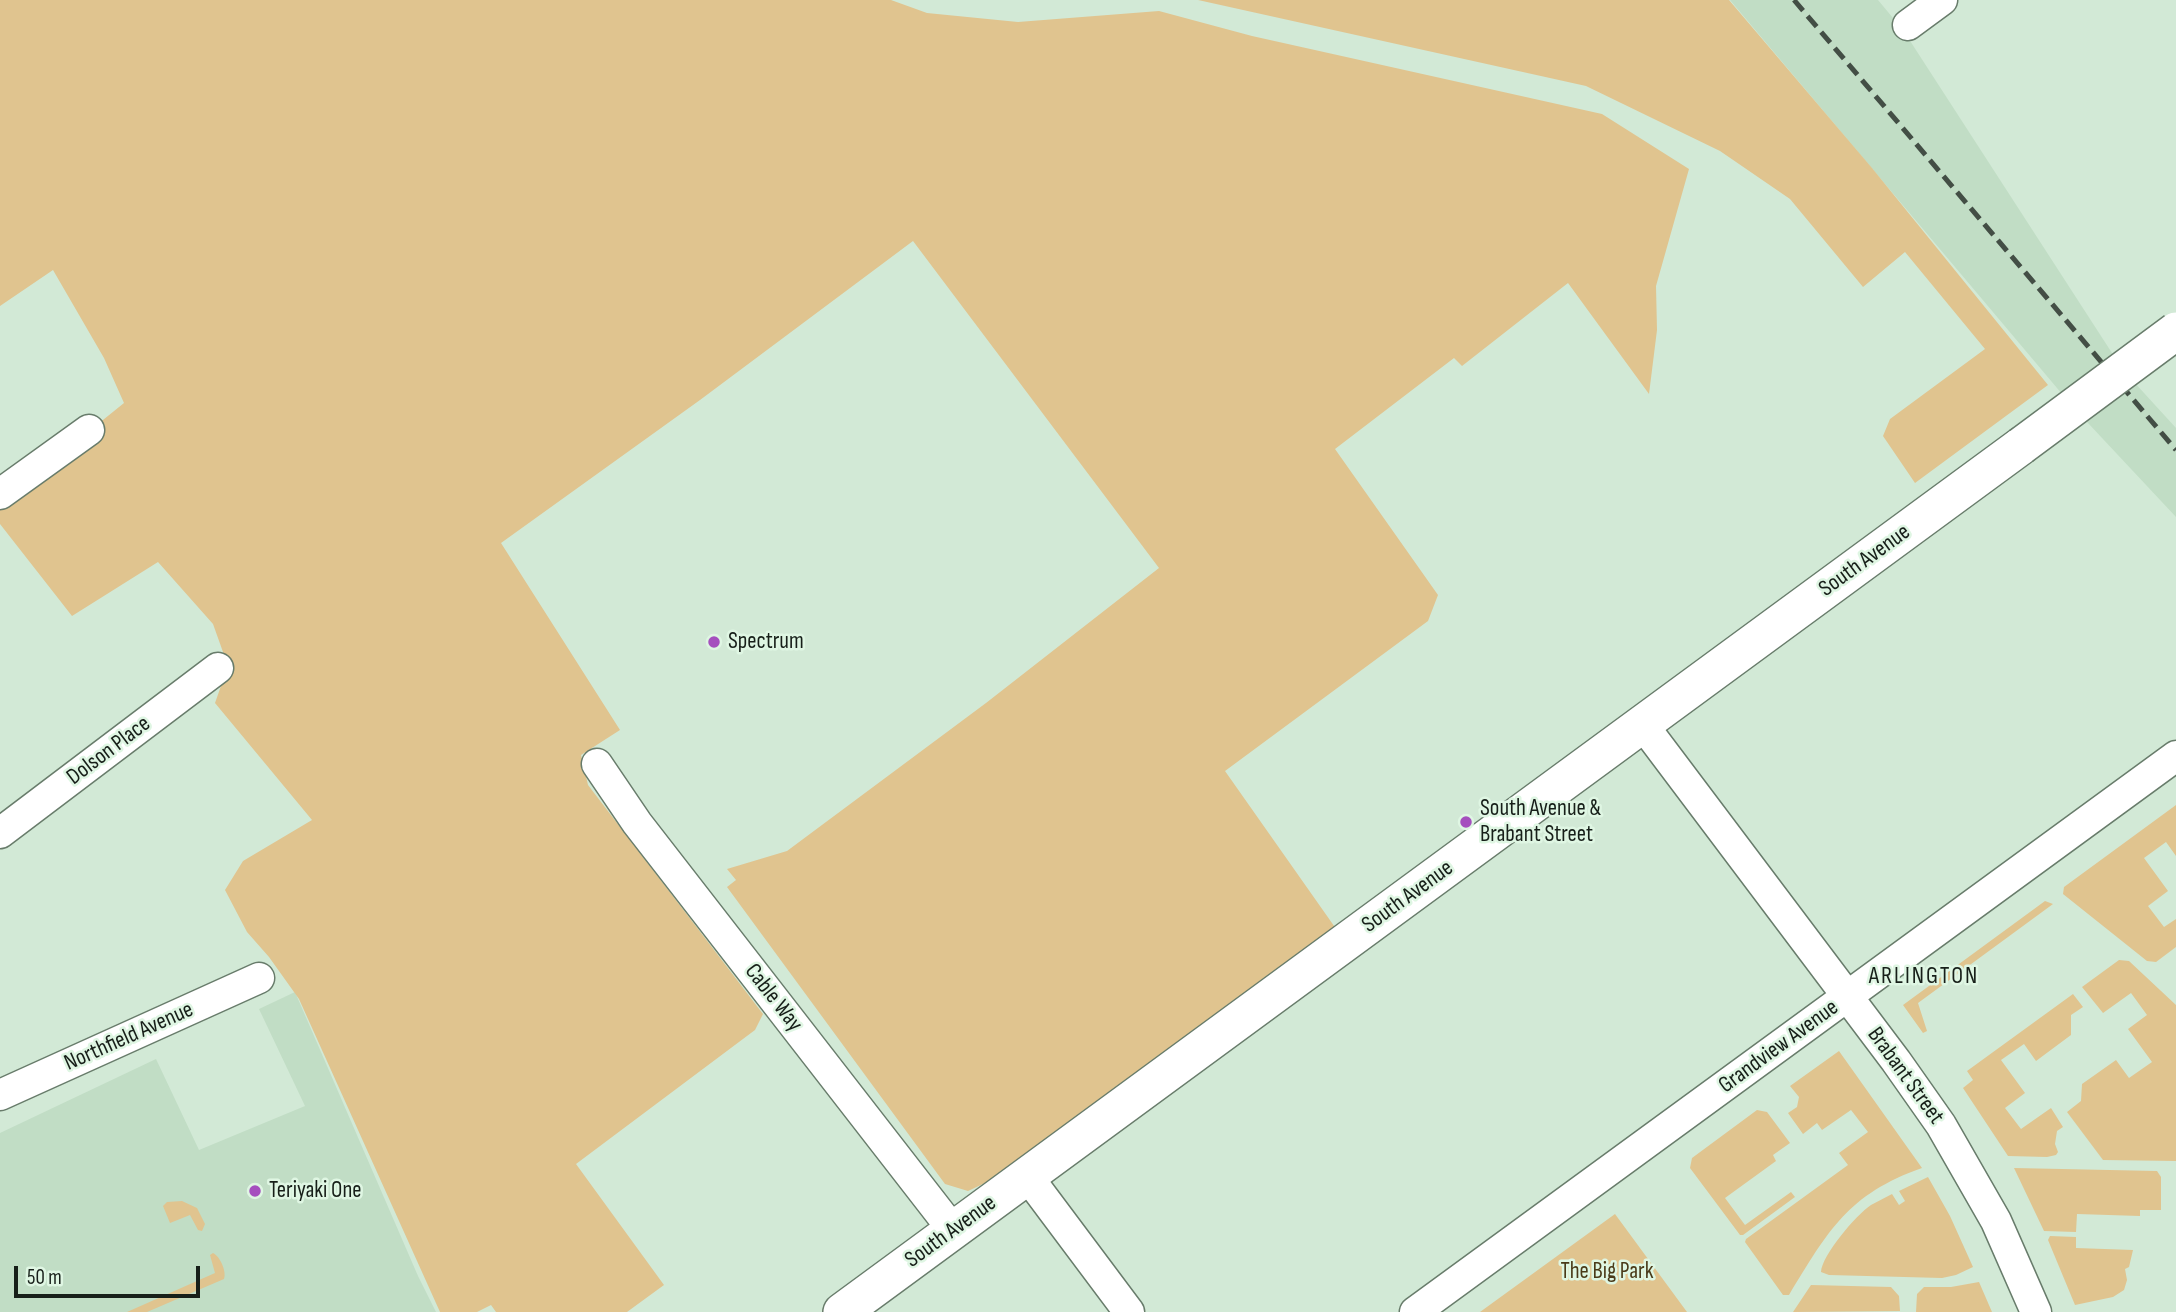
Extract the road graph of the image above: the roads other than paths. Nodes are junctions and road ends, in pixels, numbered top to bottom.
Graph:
1 (1942, 0) edge
2 (1908, 25) dead end
3 (2176, 331) edge
4 (89, 430) dead end
5 (0, 494) edge
6 (218, 668) dead end
7 (1643, 725) junction
8 (2176, 756) edge
9 (597, 764) dead end
10 (0, 833) edge
11 (258, 978) dead end
12 (1847, 997) junction
13 (0, 1095) edge
14 (1028, 1177) junction
15 (953, 1230) junction
16 (842, 1312) edge
17 (1129, 1312) edge
18 (1415, 1312) edge
19 (2036, 1312) edge

1 - 2 street
3 - 7 street, South Avenue, bridge
4 - 5 street
6 - 10 street, Dolson Place
7 - 12 street, Brabant Street
7 - 14 street, South Avenue
8 - 12 street, Grandview Avenue
9 - 15 street, Cable Way
11 - 13 street, Northfield Avenue
12 - 18 street, Grandview Avenue
12 - 19 street, Brabant Street
14 - 15 street, South Avenue
14 - 17 street
15 - 16 street, South Avenue

